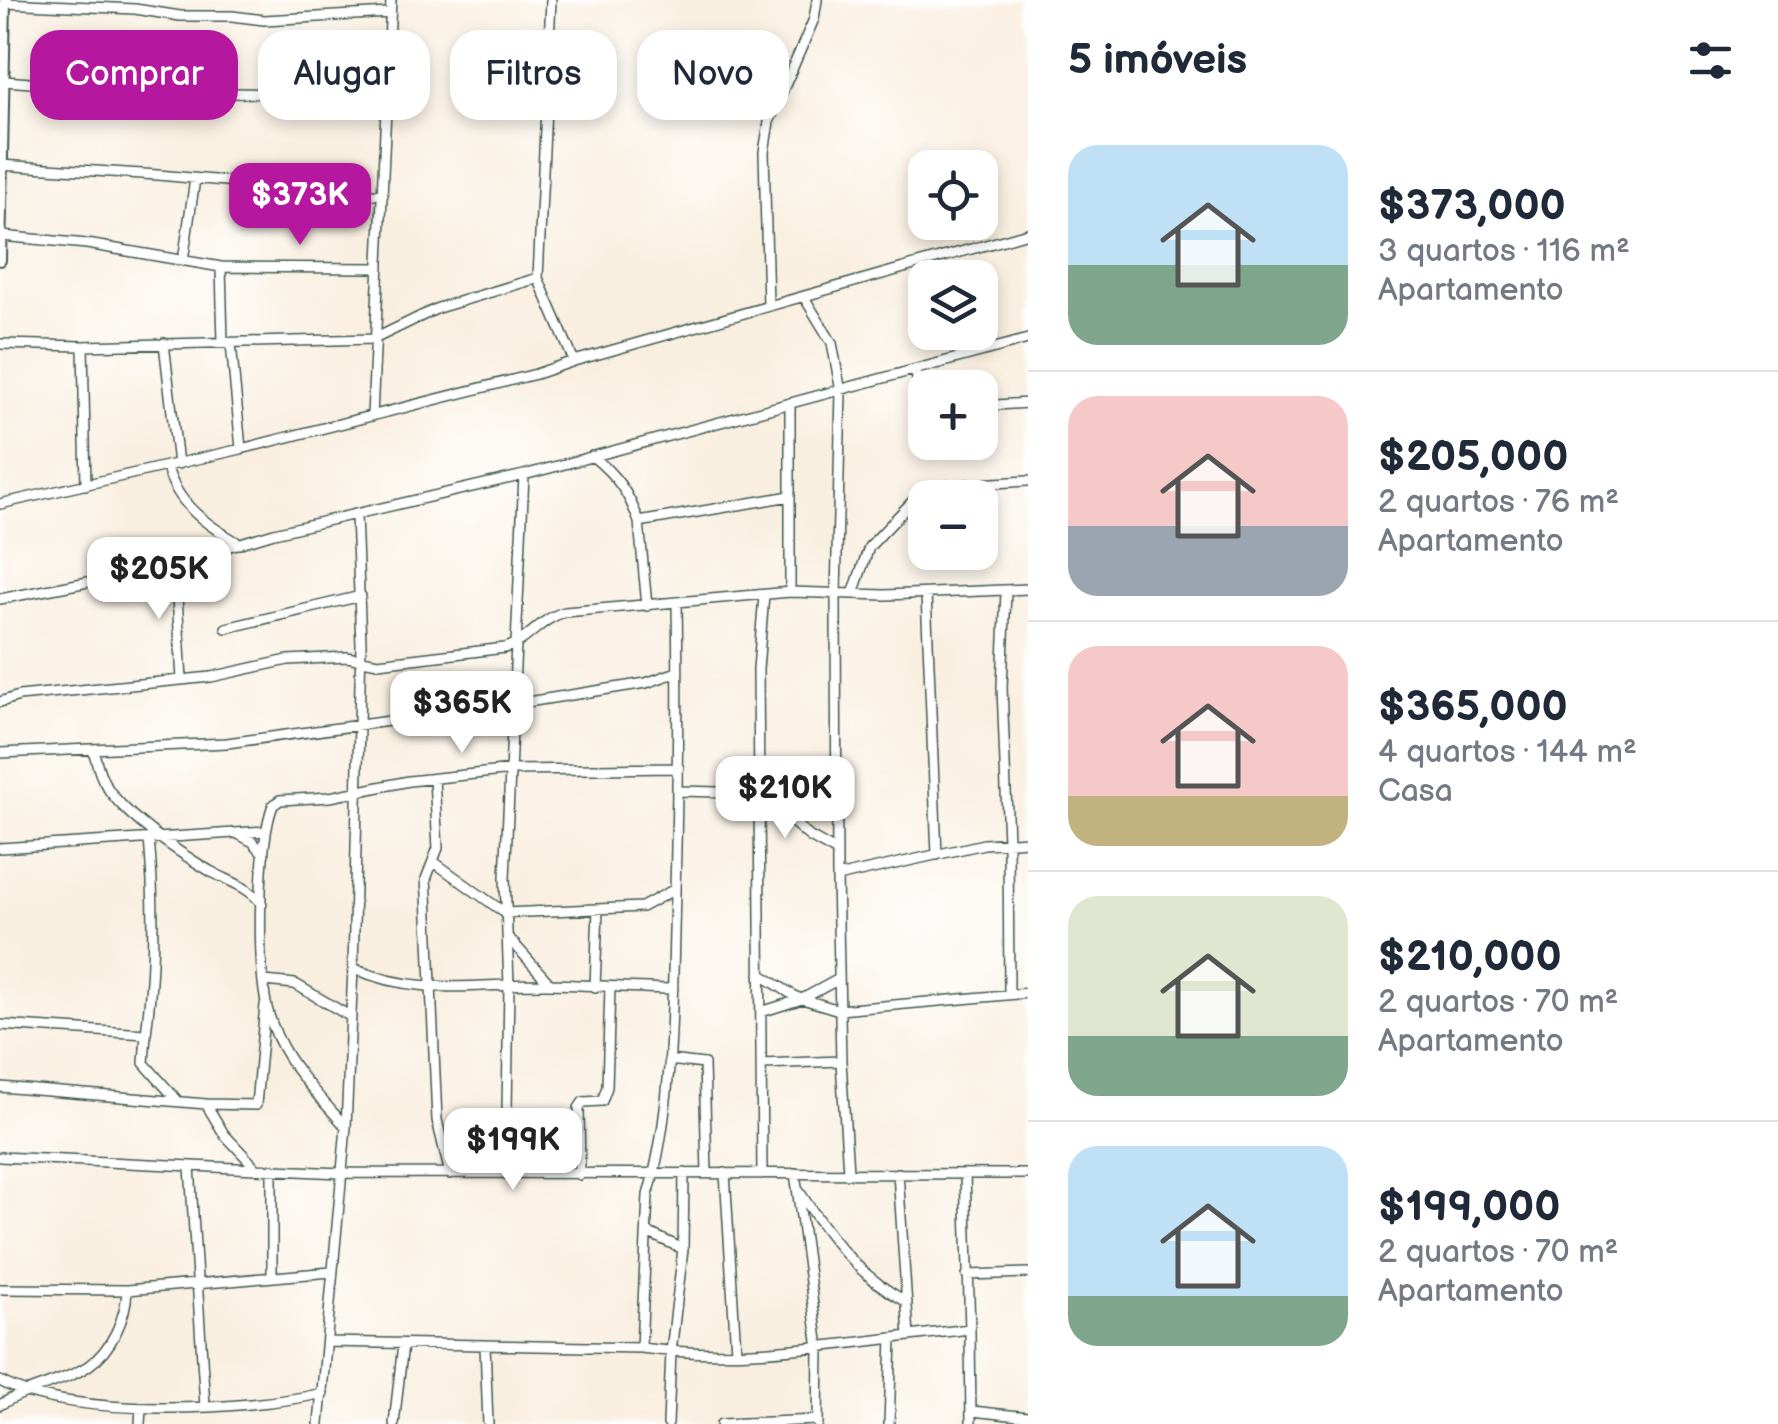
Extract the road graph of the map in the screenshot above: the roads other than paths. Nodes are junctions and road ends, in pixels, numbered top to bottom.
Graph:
1 (391, 0) edge
2 (551, 0) edge
3 (817, 0) edge
4 (5, 1) edge
5 (390, 13) junction
6 (2, 27) edge
7 (389, 30) edge
8 (4, 81) junction
9 (258, 94) edge
10 (386, 120) edge
11 (1, 166) edge
12 (196, 179) junction
13 (383, 195) junction
14 (1028, 233) edge
15 (1, 236) edge
16 (0, 260) edge
17 (184, 261) junction
18 (221, 267) junction
19 (379, 268) junction
20 (538, 278) junction
21 (804, 297) junction
22 (768, 306) junction
23 (374, 338) junction
24 (1028, 339) edge
25 (164, 343) junction
26 (227, 343) junction
27 (0, 344) edge
28 (83, 346) junction
29 (574, 361) junction
30 (919, 370) edge
31 (908, 373) edge
32 (841, 392) junction
33 (790, 403) junction
34 (1028, 403) edge
35 (998, 405) edge
36 (372, 416) junction
37 (242, 449) junction
38 (592, 456) junction
39 (172, 466) junction
40 (524, 475) junction
41 (1028, 481) edge
42 (86, 485) junction
43 (790, 496) junction
44 (0, 504) edge
45 (356, 516) junction
46 (639, 522) junction
47 (240, 544) junction
48 (175, 562) junction
49 (1028, 589) edge
50 (1006, 591) junction
51 (790, 592) junction
52 (853, 594) junction
53 (926, 594) junction
54 (764, 595) junction
55 (836, 595) junction
56 (360, 596) junction
57 (0, 599) edge
58 (676, 604) junction
59 (647, 606) junction
60 (226, 628) dead end
61 (517, 645) junction
62 (360, 658) junction
63 (677, 672) junction
64 (182, 680) junction
65 (0, 702) edge
66 (515, 704) junction
67 (356, 724) junction
68 (92, 750) junction
69 (0, 753) edge
70 (679, 768) junction
71 (512, 770) junction
72 (434, 779) junction
73 (679, 790) junction
74 (358, 792) junction
75 (759, 793) junction
76 (266, 831) junction
77 (236, 834) junction
78 (164, 838) junction
79 (149, 839) junction
80 (1028, 840) edge
81 (1008, 841) junction
82 (0, 848) edge
83 (837, 852) junction
84 (264, 854) junction
85 (937, 854) junction
86 (434, 862) junction
87 (838, 877) junction
88 (675, 889) junction
89 (262, 904) junction
90 (598, 909) junction
91 (505, 914) junction
92 (506, 935) junction
93 (353, 968) junction
94 (760, 974) junction
95 (839, 979) junction
96 (264, 981) junction
97 (550, 984) junction
98 (509, 985) junction
99 (595, 987) junction
100 (610, 987) junction
101 (431, 989) junction
102 (673, 989) junction
103 (1028, 993) edge
104 (1009, 994) junction
105 (802, 999) junction
106 (265, 1002) junction
107 (839, 1010) junction
108 (761, 1012) junction
109 (350, 1017) junction
110 (0, 1025) edge
111 (146, 1034) junction
112 (669, 1060) junction
113 (841, 1061) junction
114 (762, 1064) junction
115 (0, 1088) edge
116 (177, 1100) junction
117 (206, 1104) junction
118 (346, 1127) junction
119 (0, 1157) edge
120 (190, 1166) junction
121 (256, 1168) junction
122 (272, 1169) junction
123 (655, 1172) junction
124 (848, 1172) junction
125 (684, 1173) junction
126 (707, 1173) junction
127 (725, 1173) junction
128 (762, 1173) junction
129 (795, 1173) junction
130 (898, 1173) junction
131 (341, 1174) junction
132 (450, 1174) junction
133 (506, 1174) junction
134 (965, 1174) junction
135 (1028, 1174) edge
136 (580, 1175) junction
137 (796, 1187) junction
138 (646, 1232) junction
139 (684, 1249) junction
140 (332, 1272) junction
141 (1028, 1273) edge
142 (272, 1276) junction
143 (967, 1276) junction
144 (197, 1284) junction
145 (0, 1289) edge
146 (127, 1290) junction
147 (907, 1302) junction
148 (970, 1329) junction
149 (909, 1336) junction
150 (892, 1338) junction
151 (328, 1342) junction
152 (403, 1344) junction
153 (485, 1345) junction
154 (641, 1348) junction
155 (819, 1348) junction
156 (736, 1351) junction
157 (671, 1352) junction
158 (0, 1381) edge
159 (20, 1392) junction
160 (323, 1392) junction
161 (0, 1405) edge
162 (204, 1407) junction
163 (141, 1408) junction
164 (972, 1411) junction
165 (1028, 1417) edge
166 (818, 1422) edge
167 (140, 1424) edge
168 (318, 1424) edge
169 (394, 1424) edge
170 (488, 1424) edge
171 (668, 1424) edge
172 (721, 1424) edge
173 (889, 1424) edge
174 (971, 1424) edge

1 - 5 street
2 - 20 street
3 - 22 street
4 - 5 street
4 - 6 street
5 - 7 street
6 - 8 street
8 - 9 street
8 - 11 street
10 - 13 street
11 - 12 street
11 - 15 street
12 - 13 street
12 - 17 street
13 - 19 street
14 - 21 street
15 - 16 street
15 - 17 street
17 - 18 street
18 - 19 street
18 - 26 street
19 - 23 street
20 - 23 street
20 - 29 street
21 - 22 street
21 - 32 street
22 - 29 street
23 - 26 street
23 - 36 street
24 - 30 street
25 - 26 street
25 - 28 street
25 - 39 street
26 - 37 street
27 - 28 street
28 - 42 street
29 - 36 street
31 - 32 street
32 - 33 street
32 - 55 street
33 - 38 street
33 - 43 street
34 - 35 street
36 - 37 street
37 - 39 street
38 - 40 street
38 - 46 street
39 - 42 street
39 - 47 street
40 - 45 street
40 - 61 street
41 - 52 street
42 - 44 street
43 - 46 street
43 - 51 street
45 - 47 street
45 - 56 street
46 - 59 street
47 - 48 street
48 - 57 street
48 - 64 street
49 - 50 street
50 - 53 street
50 - 81 street
51 - 54 street
51 - 55 street
52 - 53 street
52 - 55 street
53 - 85 street
54 - 58 street
54 - 75 street
55 - 83 street
56 - 60 street
56 - 62 street
58 - 59 street
58 - 63 street
59 - 61 street
61 - 62 street
61 - 66 street
62 - 64 street
62 - 67 street
63 - 66 street
63 - 70 street
64 - 65 street
66 - 67 street
66 - 71 street
67 - 68 street
67 - 74 street
68 - 69 street
68 - 78 street
70 - 71 street
70 - 73 street
71 - 72 street
71 - 91 street
72 - 74 street
72 - 86 street
73 - 75 street
73 - 88 street
74 - 76 street
74 - 93 street
75 - 83 street
75 - 94 street
76 - 77 street
76 - 84 street
77 - 78 street
77 - 84 street
78 - 79 street
78 - 89 street
79 - 82 street
79 - 111 street
80 - 81 street
81 - 85 street
81 - 104 street
83 - 87 street
84 - 89 street
85 - 87 street
86 - 91 street
86 - 101 street
87 - 95 street
88 - 90 street
88 - 102 street
89 - 96 street
90 - 91 street
90 - 99 street
91 - 92 street
92 - 97 street
92 - 98 street
93 - 101 street
93 - 109 street
94 - 105 street
94 - 108 street
95 - 105 street
95 - 107 street
96 - 106 street
96 - 109 street
97 - 98 street
97 - 99 street
98 - 101 street
98 - 133 street
99 - 100 street
100 - 102 street
100 - 136 street
101 - 132 street
102 - 112 street
103 - 104 street
104 - 107 street
105 - 107 street
105 - 108 street
106 - 117 street
106 - 118 street
107 - 113 street
108 - 114 street
109 - 118 street
110 - 111 street
111 - 116 street
112 - 123 street
112 - 126 street
113 - 114 street
113 - 124 street
114 - 128 street
115 - 116 street
116 - 117 street
117 - 121 street
118 - 131 street
119 - 120 street
120 - 121 street
120 - 144 street
121 - 122 street
122 - 131 street
122 - 142 street
123 - 125 street
123 - 136 street
123 - 138 street
124 - 129 street
124 - 130 street
125 - 126 street
125 - 139 street
126 - 127 street
127 - 128 street
127 - 156 street
128 - 129 street
129 - 137 street
130 - 134 street
130 - 147 street
131 - 132 street
131 - 140 street
132 - 133 street
133 - 136 street
134 - 135 street
134 - 143 street
137 - 147 street
137 - 155 street
138 - 139 street
138 - 154 street
139 - 157 street
140 - 142 street
140 - 151 street
141 - 143 street
142 - 144 street
143 - 148 street
144 - 146 street
144 - 162 street
145 - 146 street
146 - 159 street
147 - 149 street
148 - 149 street
148 - 164 street
149 - 150 street
150 - 155 street
150 - 173 street
151 - 152 street
151 - 160 street
152 - 153 street
152 - 169 street
153 - 154 street
153 - 170 street
154 - 157 street
155 - 156 street
155 - 166 street
156 - 157 street
157 - 171 street
158 - 159 street
159 - 161 street
159 - 163 street
160 - 162 street
160 - 168 street
162 - 163 street
163 - 167 street
164 - 165 street
164 - 174 street
166 - 172 street

